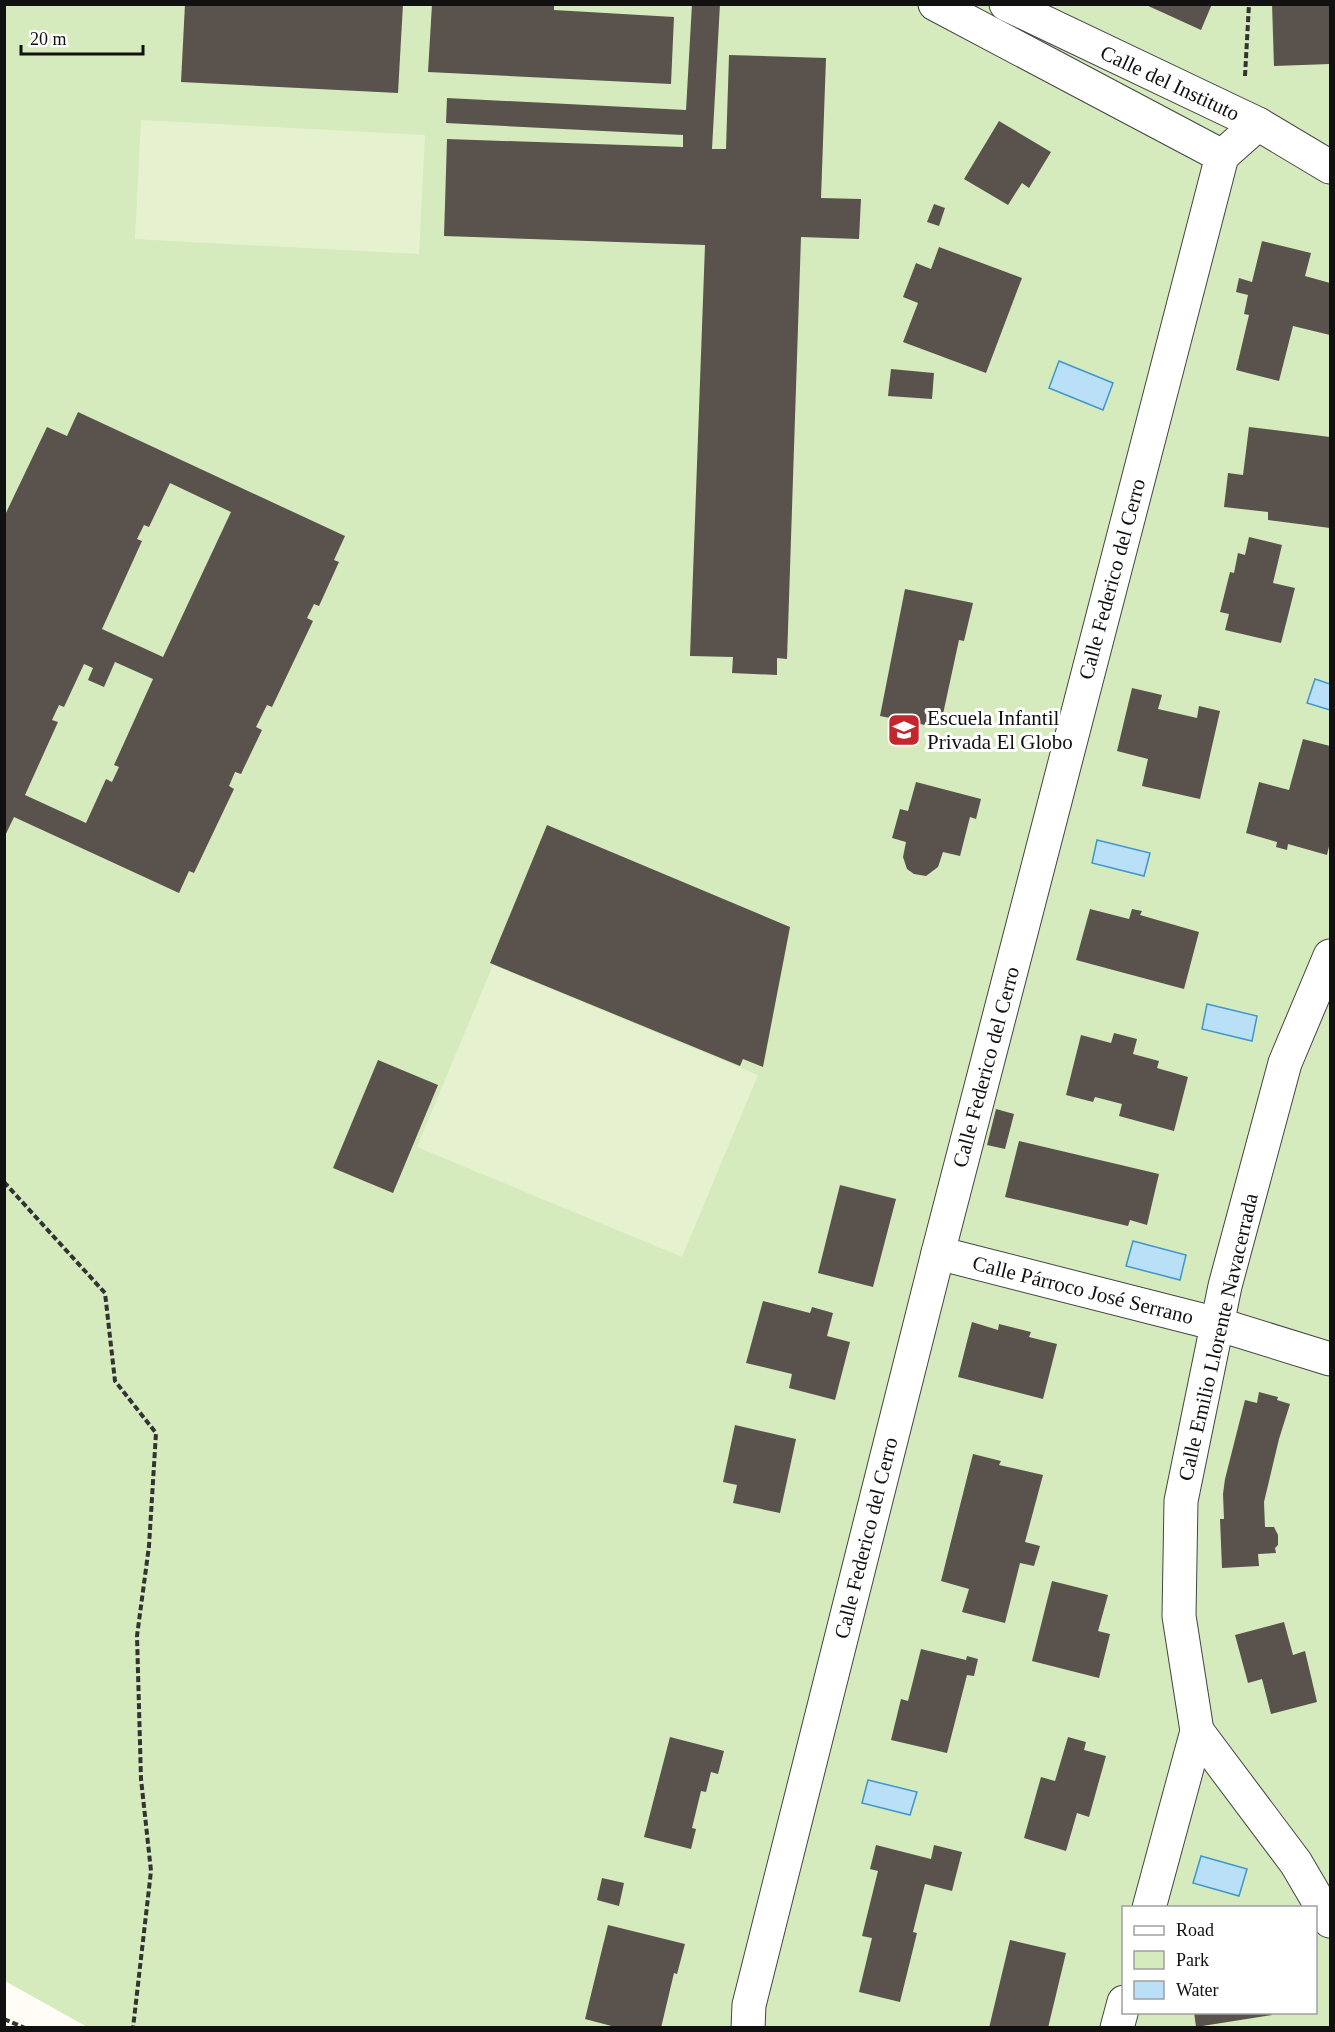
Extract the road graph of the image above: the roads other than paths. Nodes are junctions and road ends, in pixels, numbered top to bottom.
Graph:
1 (1006, 4) edge
2 (950, 13) edge
3 (1258, 124) junction
4 (1222, 156) junction
5 (1330, 167) edge
6 (1330, 956) edge
7 (938, 1253) junction
8 (1217, 1324) junction
9 (1330, 1359) edge
10 (1197, 1731) junction
11 (1150, 1906) edge
12 (1330, 1921) edge
13 (1122, 2009) edge
14 (748, 2028) edge
15 (1117, 2028) edge

1 - 3 street, Calle del Instituto
2 - 4 street, Calle del Instituto
3 - 4 street
3 - 5 street, Calle del Instituto
4 - 7 street, Calle Federico del Cerro
6 - 8 street, Calle Emilio Llorente Navacerrada
7 - 8 street, Calle Párroco José Serrano
7 - 14 street, Calle Federico del Cerro
8 - 9 street, Calle Párroco José Serrano
8 - 10 street, Calle Emilio Llorente Navacerrada
10 - 11 street
10 - 12 street
13 - 15 street

